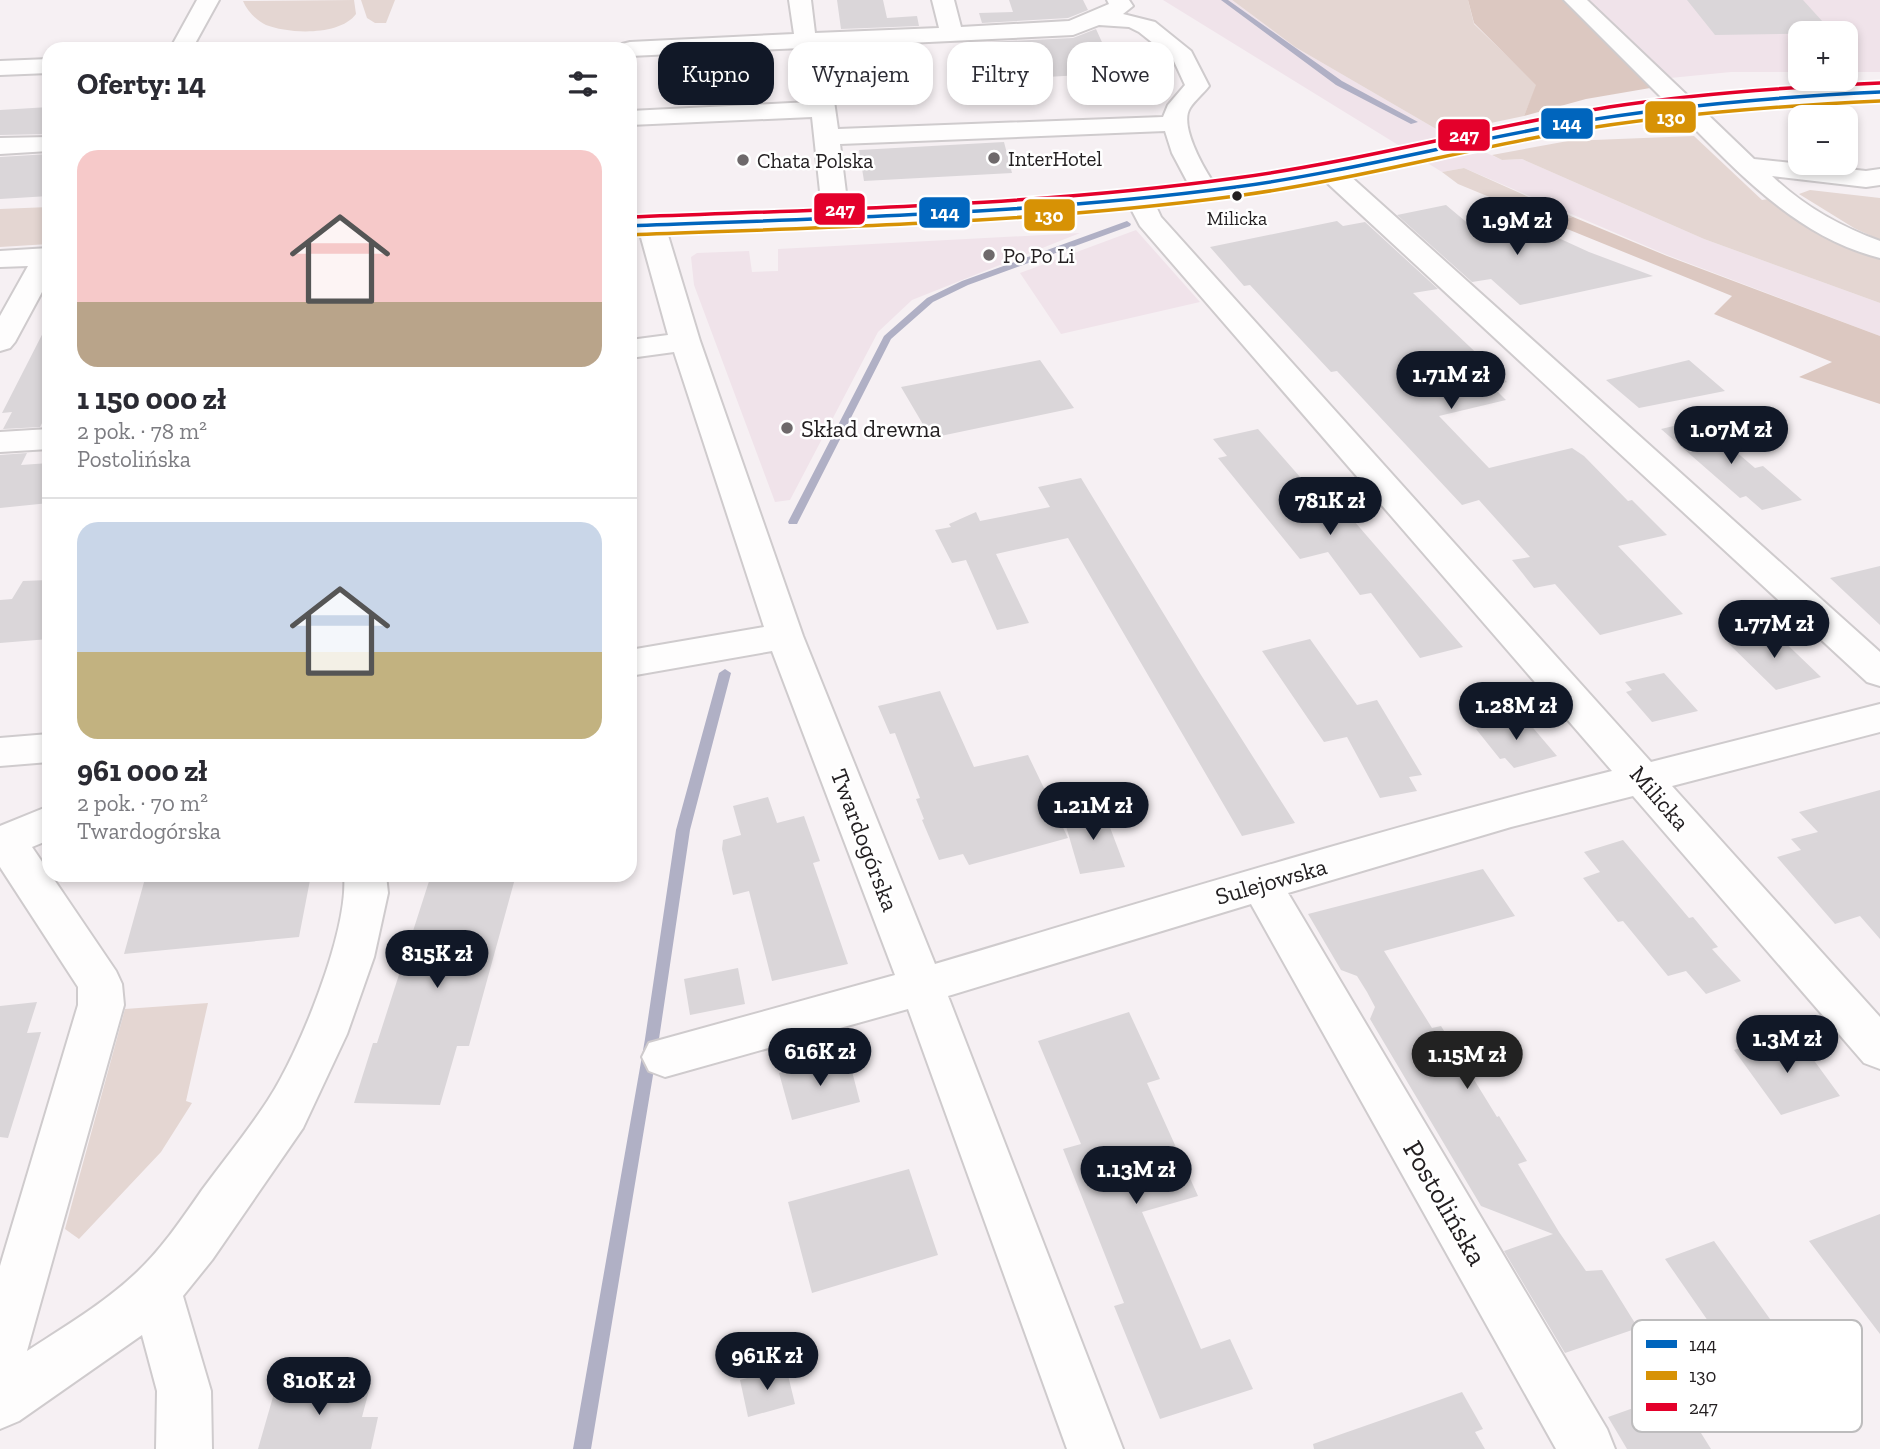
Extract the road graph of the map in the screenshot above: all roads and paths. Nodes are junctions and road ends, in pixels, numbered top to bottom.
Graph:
1 (208, 0) edge
2 (800, 0) edge
3 (943, 0) edge
4 (1118, 0) edge
5 (1575, 0) edge
6 (1098, 18) junction
7 (952, 34) junction
8 (810, 41) junction
9 (185, 42) edge
10 (637, 49) edge
11 (42, 66) edge
12 (0, 68) edge
13 (1880, 92) edge
14 (1684, 105) junction
15 (822, 109) junction
16 (637, 118) edge
17 (1174, 124) junction
18 (826, 138) junction
19 (42, 144) edge
20 (0, 146) edge
21 (1880, 154) edge
22 (1858, 159) edge
23 (1749, 166) junction
24 (1788, 170) edge
25 (1329, 171) junction
26 (1831, 175) edge
27 (1880, 177) edge
28 (1206, 191) junction
29 (1139, 199) junction
30 (836, 216) junction
31 (641, 226) edge
32 (1880, 250) edge
33 (42, 257) edge
34 (0, 259) edge
35 (42, 268) edge
36 (685, 341) junction
37 (0, 342) edge
38 (637, 348) edge
39 (42, 439) edge
40 (0, 442) edge
41 (785, 636) junction
42 (637, 662) edge
43 (1880, 673) edge
44 (1880, 718) edge
45 (42, 749) edge
46 (0, 752) edge
47 (1641, 777) junction
48 (42, 825) edge
49 (3, 842) edge
50 (366, 882) edge
51 (1261, 884) junction
52 (922, 986) junction
53 (1880, 1049) edge
54 (665, 1057) dead end
55 (155, 1290) junction
56 (0, 1354) edge
57 (0, 1402) edge
58 (184, 1449) edge
59 (1095, 1449) edge
60 (1587, 1449) edge

1 - 9 street
2 - 8 street
3 - 7 street
4 - 6 street
5 - 14 street
6 - 7 street
6 - 17 street
7 - 8 street
8 - 10 street
8 - 15 street
11 - 12 street
13 - 14 street
14 - 23 street
14 - 25 street
15 - 16 street
15 - 18 street
17 - 18 street
17 - 28 street
18 - 30 street
19 - 20 street
21 - 22 street
23 - 24 street
23 - 32 street
25 - 28 street
25 - 43 street
26 - 27 street
28 - 29 street
29 - 30 street
29 - 47 street, Milicka
30 - 31 street
31 - 36 street, Twardogórska
33 - 34 street
35 - 37 street
36 - 38 street
36 - 41 street, Twardogórska
39 - 40 street
41 - 42 street
41 - 52 street, Twardogórska
44 - 47 street, Sulejowska
45 - 46 street
47 - 51 street, Sulejowska
47 - 53 street, Milicka
48 - 49 street
49 - 56 street
50 - 55 street
51 - 52 street, Sulejowska
51 - 60 street, Postolińska
52 - 54 street, Sulejowska
52 - 59 street, Twardogórska
55 - 57 street
55 - 58 street

